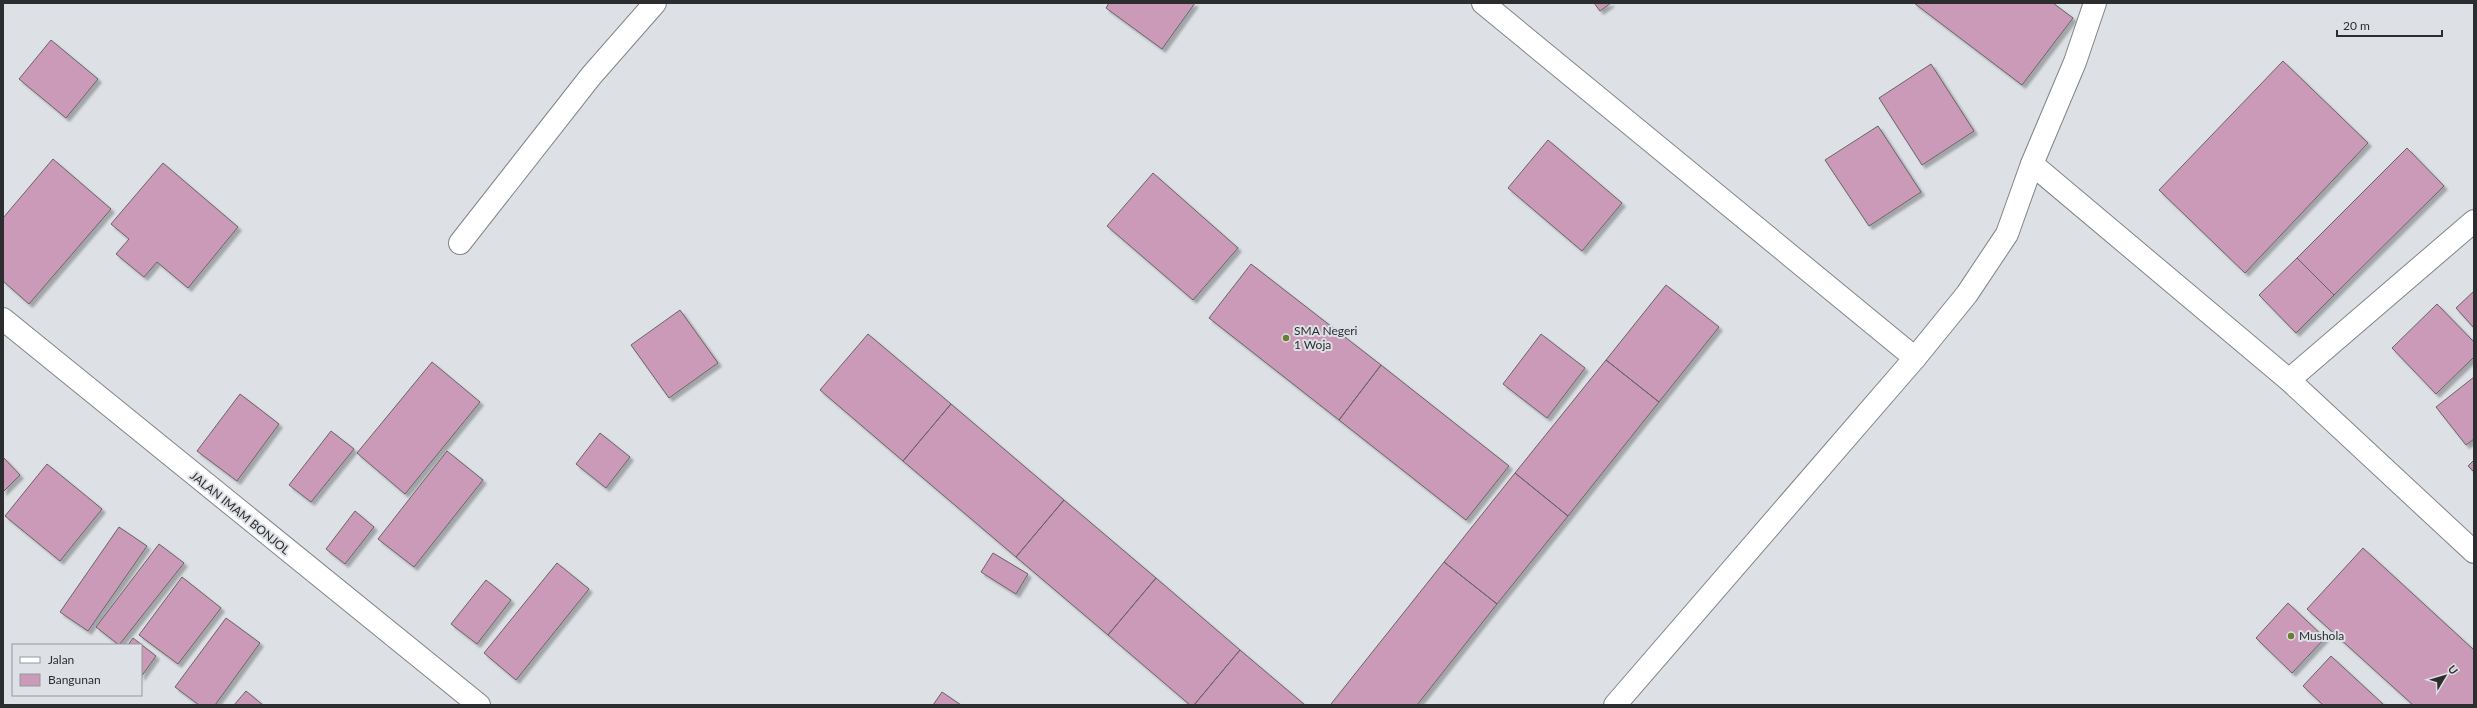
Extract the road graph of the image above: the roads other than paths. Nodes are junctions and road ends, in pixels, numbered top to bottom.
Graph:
1 (655, 3) edge
2 (1483, 3) edge
3 (2095, 3) edge
4 (2032, 164) junction
5 (2474, 221) edge
6 (460, 243) dead end
7 (3, 319) edge
8 (1915, 358) junction
9 (2288, 380) junction
10 (2474, 552) edge
11 (479, 705) edge
12 (1615, 705) edge

1 - 6 main road
2 - 8 main road
3 - 4 main road
4 - 8 main road
4 - 9 main road
5 - 9 main road
7 - 11 main road, JALAN IMAM BONJOL
8 - 12 main road
9 - 10 main road

